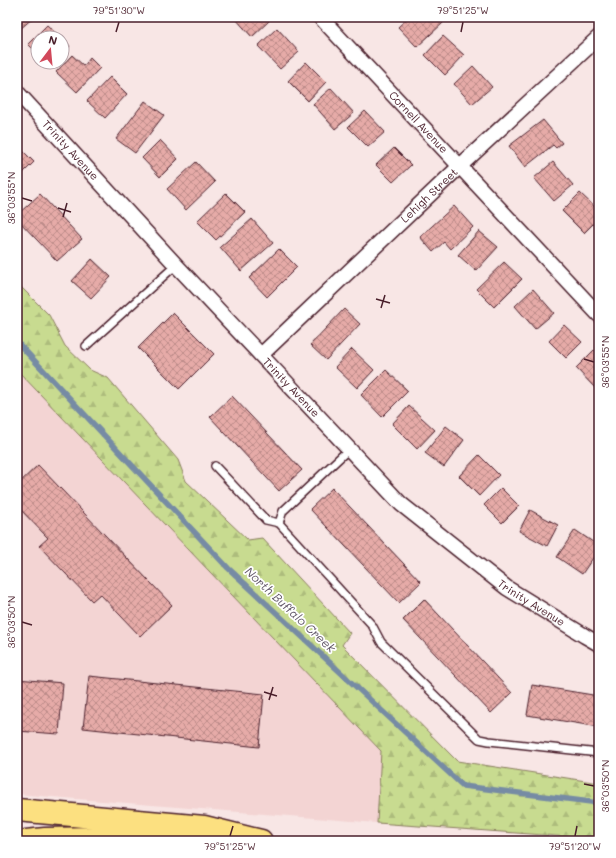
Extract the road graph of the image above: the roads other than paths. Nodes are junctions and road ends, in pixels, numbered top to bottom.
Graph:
1 (320, 17) edge
2 (599, 37) edge
3 (17, 92) edge
4 (460, 166) junction
5 (176, 264) junction
6 (599, 315) edge
7 (86, 346) dead end
8 (261, 355) junction
9 (349, 449) junction
10 (215, 466) dead end
11 (279, 523) junction
12 (599, 644) edge
13 (599, 753) edge
14 (17, 810) edge
15 (26, 841) edge
16 (212, 841) edge
17 (261, 841) edge

1 - 4 street, Cornell Avenue
2 - 4 street, Lehigh Street
3 - 5 street, Trinity Avenue
4 - 6 street, Cornell Avenue
4 - 8 street, Lehigh Street
5 - 7 lane
5 - 8 street, Trinity Avenue
8 - 9 street, Trinity Avenue
9 - 11 lane
9 - 12 street, Trinity Avenue
10 - 11 lane
11 - 13 lane
14 - 17 highway
15 - 16 highway

